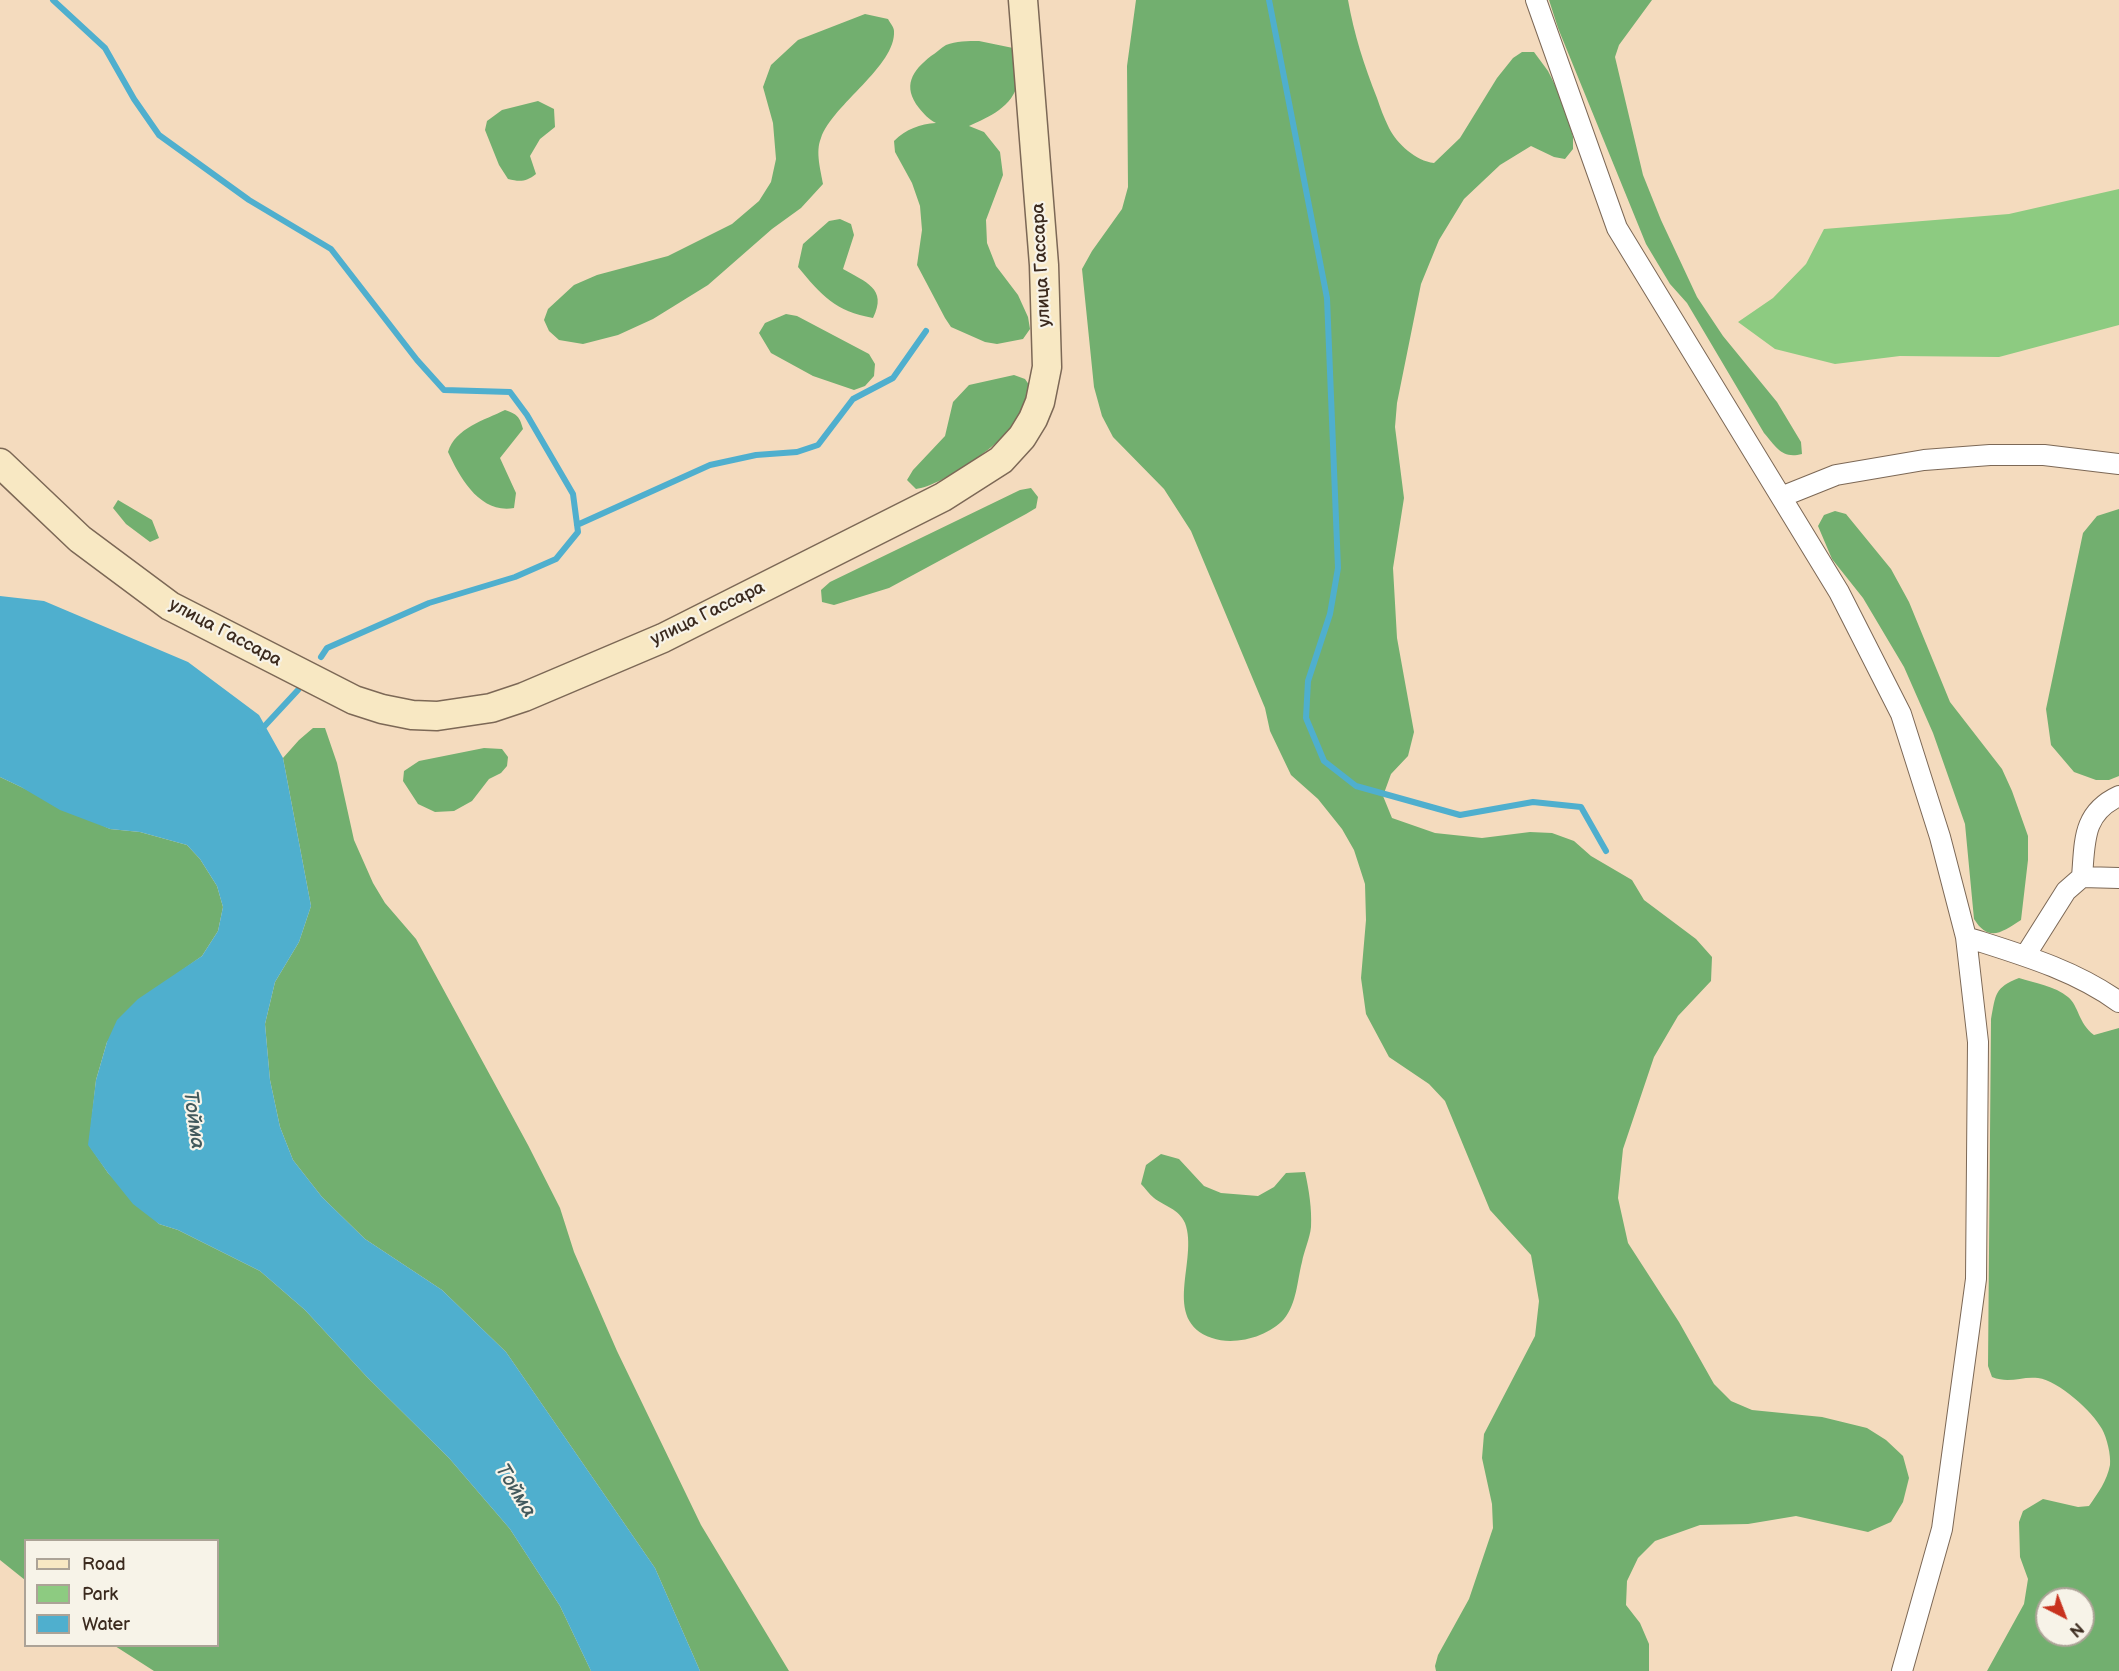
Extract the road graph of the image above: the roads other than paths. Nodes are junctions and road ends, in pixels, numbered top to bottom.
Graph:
1 (1023, 0) edge
2 (1536, 0) edge
3 (0, 463) edge
4 (2119, 464) edge
5 (1781, 497) junction
6 (2119, 796) edge
7 (2082, 877) junction
8 (2119, 878) edge
9 (1966, 938) junction
10 (2025, 956) junction
11 (2119, 1002) edge
12 (1902, 1671) edge

1 - 3 main road, улица Гассара
2 - 5 street
4 - 5 street
5 - 9 street
6 - 7 street
7 - 8 street
7 - 10 street
9 - 10 street
9 - 12 street
10 - 11 street

